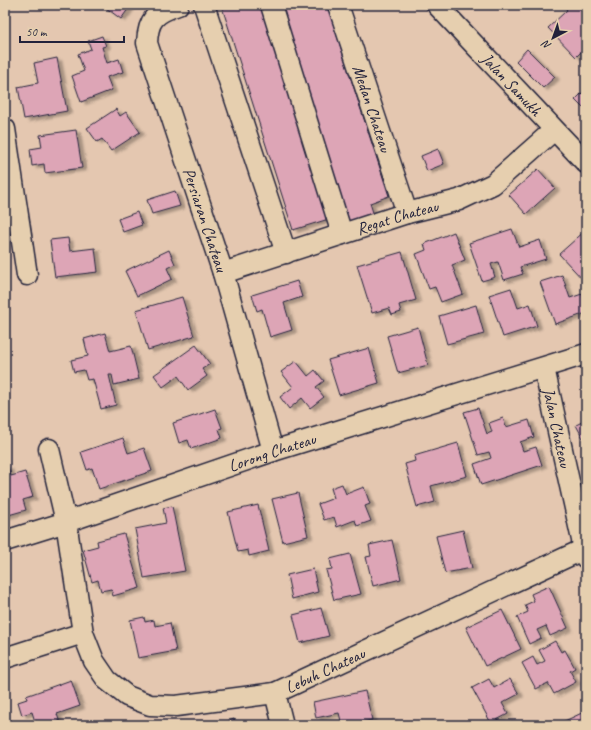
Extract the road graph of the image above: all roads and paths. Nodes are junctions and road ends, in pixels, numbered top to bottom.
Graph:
1 (178, 5) edge
2 (204, 5) edge
3 (271, 5) edge
4 (338, 5) edge
5 (448, 8) edge
6 (5, 129) edge
7 (554, 130) junction
8 (586, 163) edge
9 (407, 213) junction
10 (342, 234) junction
11 (286, 253) junction
12 (223, 273) junction
13 (27, 275) dead end
14 (586, 354) edge
15 (544, 368) junction
16 (49, 449) dead end
17 (273, 451) junction
18 (66, 522) junction
19 (5, 541) edge
20 (585, 554) edge
21 (83, 633) junction
22 (5, 658) edge
23 (275, 693) junction
24 (283, 725) edge

1 - 12 street, Persiaran Chateau
2 - 11 street
3 - 10 street
4 - 9 street, Medan Chateau
5 - 7 street, Jalan Samukh
6 - 13 street
7 - 8 street, Jalan Samukh
7 - 9 street, Regat Chateau
9 - 10 street, Regat Chateau
10 - 11 street, Regat Chateau
11 - 12 street, Regat Chateau
12 - 17 street, Persiaran Chateau
14 - 15 street, Lorong Chateau
15 - 17 street, Lorong Chateau
15 - 20 street, Jalan Chateau
16 - 18 street
17 - 18 street, Lorong Chateau
18 - 19 street, Lorong Chateau
18 - 21 street
20 - 23 street, Lebuh Chateau
21 - 22 street
21 - 23 street, Lebuh Chateau
23 - 24 street

